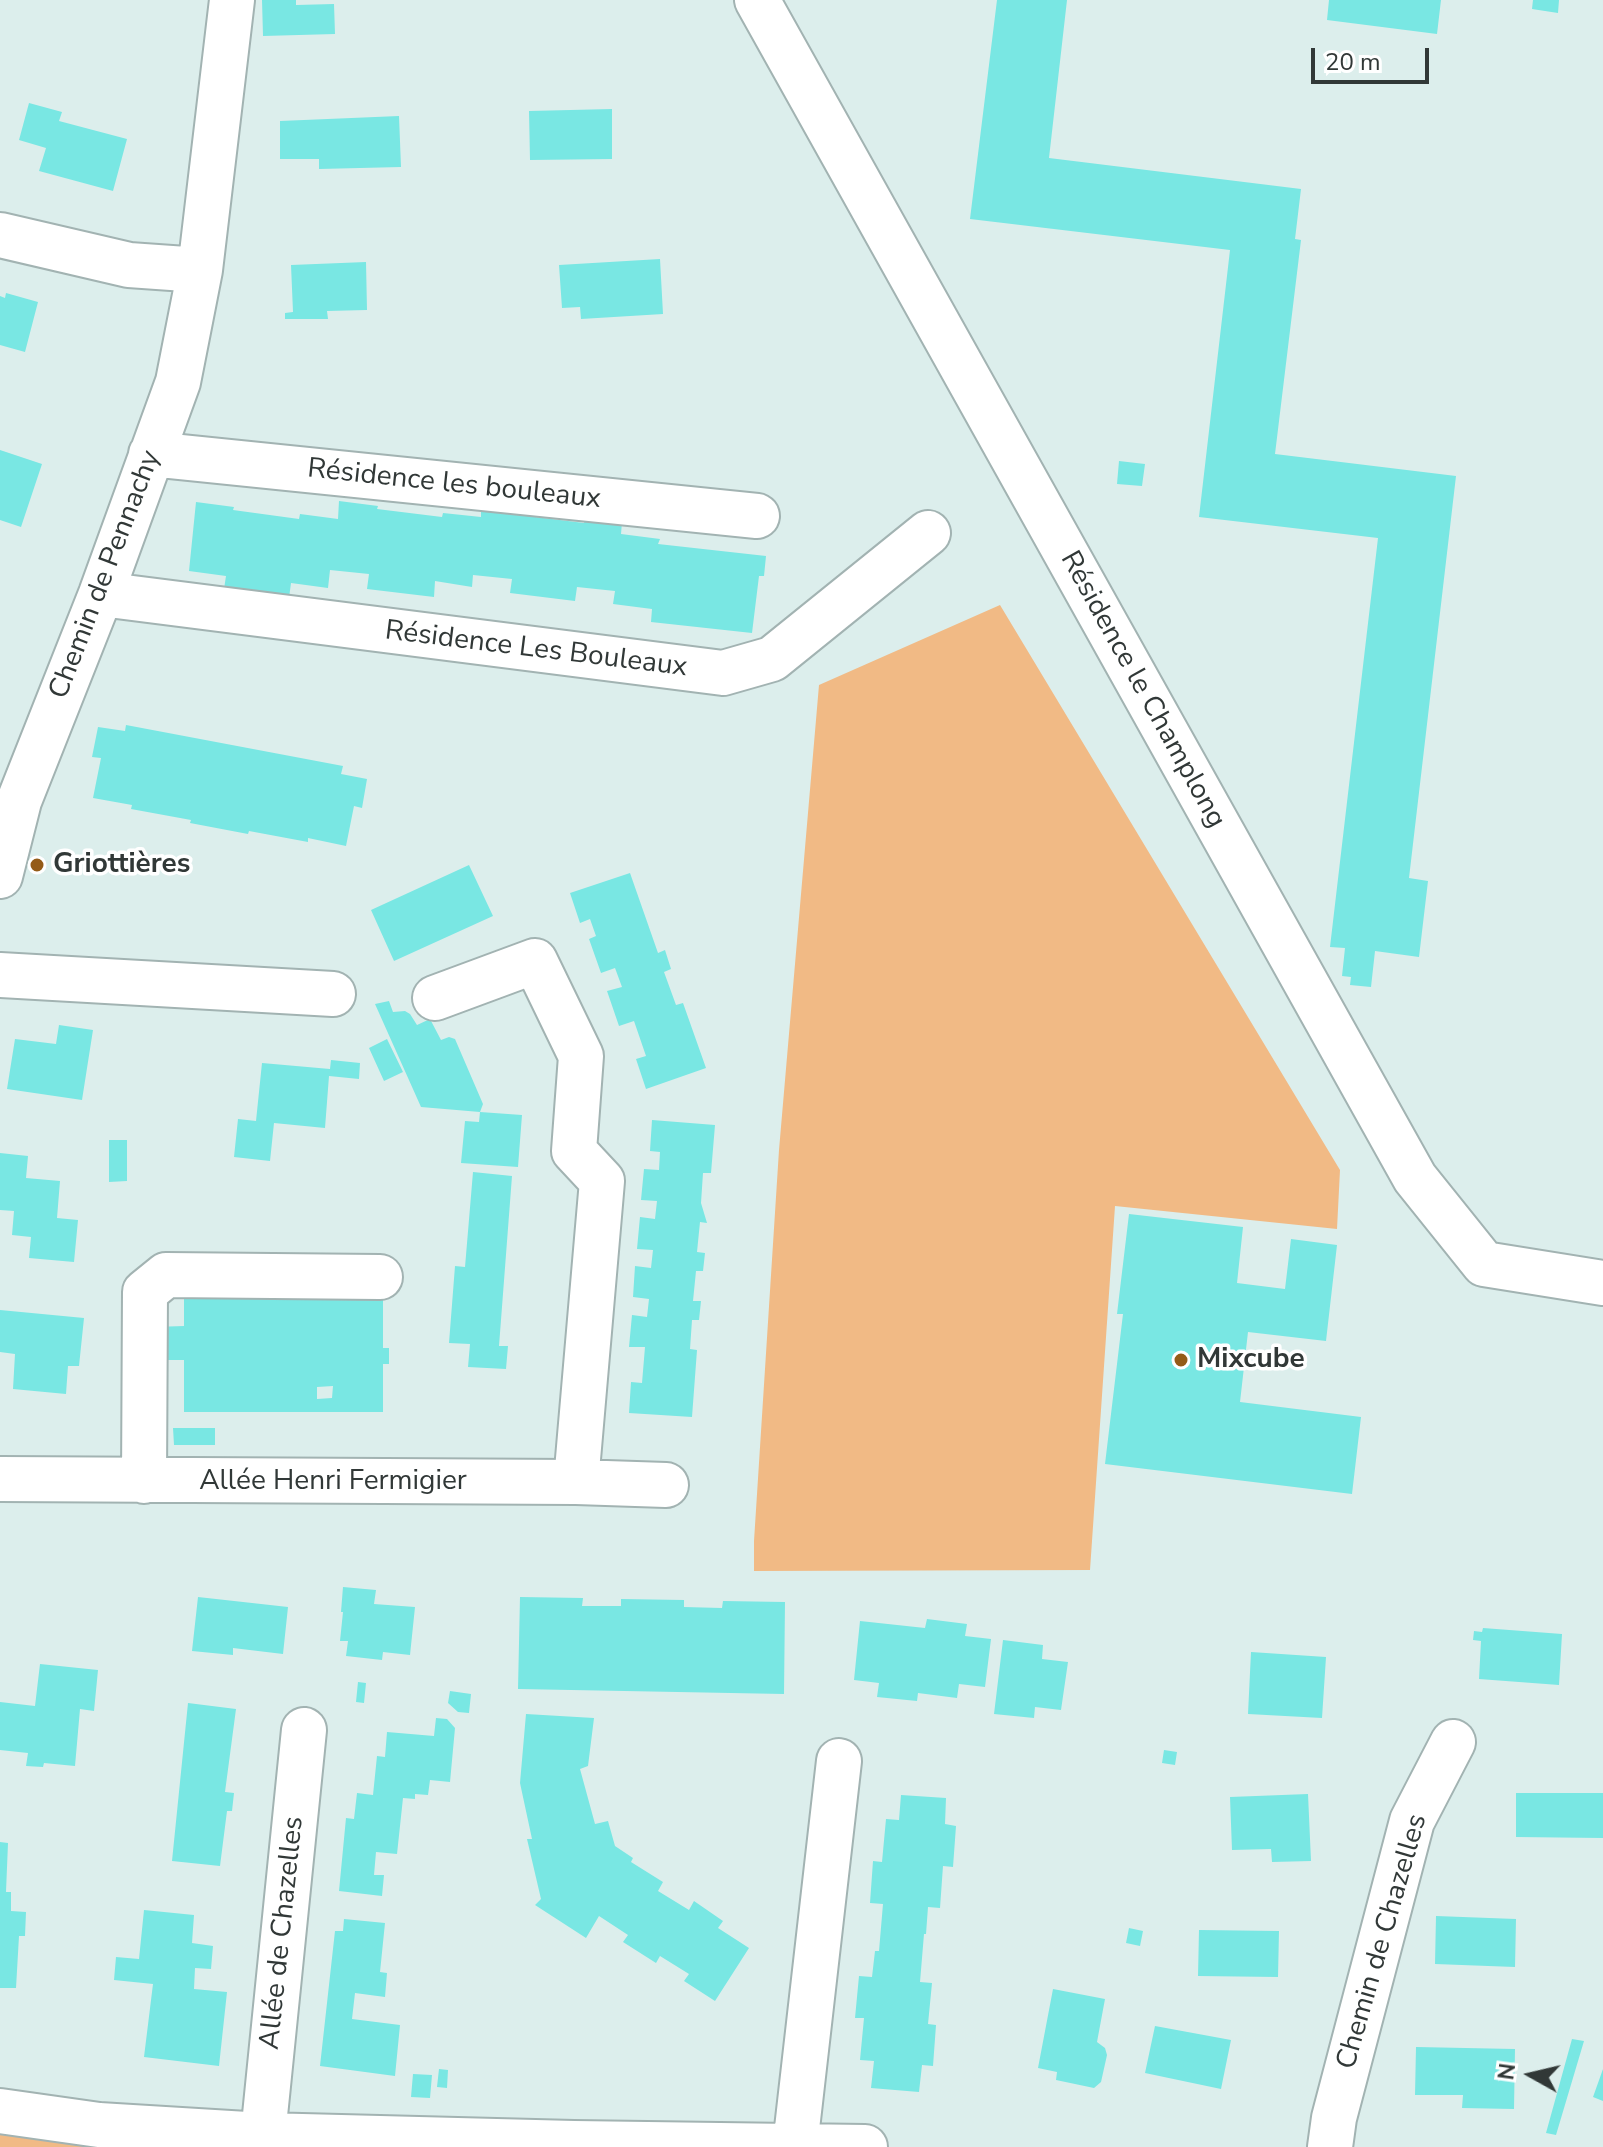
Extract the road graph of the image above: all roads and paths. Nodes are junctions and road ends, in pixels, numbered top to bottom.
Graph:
1 (232, 0) edge
2 (757, 0) edge
3 (0, 235) edge
4 (200, 270) junction
5 (151, 454) junction
6 (757, 516) dead end
7 (928, 533) dead end
8 (101, 594) junction
9 (0, 876) edge
10 (0, 975) edge
11 (333, 994) dead end
12 (435, 998) dead end
13 (380, 1277) dead end
14 (1603, 1283) edge
15 (0, 1479) edge
16 (144, 1481) junction
17 (576, 1482) junction
18 (666, 1485) dead end
19 (304, 1730) dead end
20 (1453, 1742) dead end
21 (839, 1761) dead end
22 (0, 2111) edge
23 (263, 2135) junction
24 (795, 2146) edge
25 (865, 2147) edge
26 (1330, 2147) edge

1 - 4 street, Chemin de Pennachy
2 - 14 street, Résidence le Champlong
3 - 4 street
4 - 5 street, Chemin de Pennachy
5 - 6 street, Résidence les bouleaux
5 - 8 street, Chemin de Pennachy
7 - 8 street, Résidence Les Bouleaux
8 - 9 street, Chemin de Pennachy
10 - 11 street
12 - 17 street
13 - 16 street
15 - 16 street, Allée Henri Fermigier
16 - 17 street, Allée Henri Fermigier
17 - 18 street, Allée Henri Fermigier
19 - 23 street, Allée de Chazelles
20 - 26 street, Chemin de Chazelles
21 - 24 street
22 - 23 street
23 - 24 street
24 - 25 street

